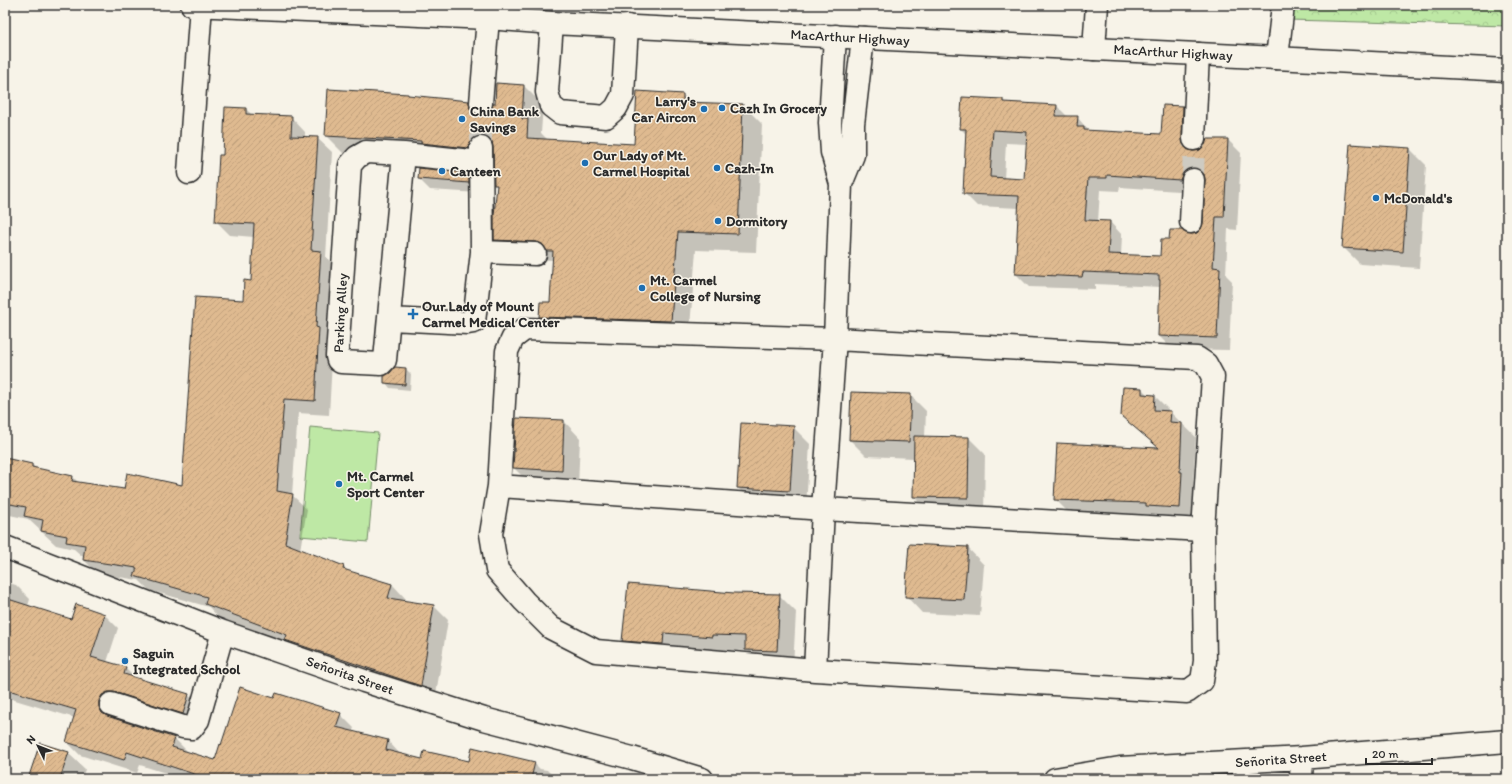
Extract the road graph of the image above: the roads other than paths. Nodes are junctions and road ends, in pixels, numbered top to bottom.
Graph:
1 (192, 5) edge
2 (201, 5) edge
3 (1097, 5) edge
4 (1283, 5) edge
5 (488, 18) junction
6 (552, 23) junction
7 (627, 26) junction
8 (834, 36) junction
9 (863, 38) junction
10 (1094, 49) junction
11 (1198, 54) junction
12 (1277, 58) junction
13 (1507, 70) edge
14 (481, 102) tunnel mouth
15 (830, 123) junction
16 (853, 124) junction
17 (1194, 138) tunnel mouth
18 (404, 154) junction
19 (189, 173) dead end
20 (1192, 180) tunnel mouth
21 (840, 184) junction
22 (1191, 222) dead end
23 (482, 252) junction
24 (535, 254) dead end
25 (390, 319) junction
26 (835, 339) junction
27 (499, 486) junction
28 (822, 509) junction
29 (1203, 530) junction
30 (5, 547) edge
31 (223, 632) junction
32 (815, 670) junction
33 (111, 704) dead end
34 (1507, 741) edge
35 (1302, 769) edge
36 (1248, 770) edge
37 (1119, 773) edge
38 (702, 779) edge
39 (1055, 779) edge

1 - 2 main road, MacArthur Highway
2 - 5 main road, MacArthur Highway
2 - 19 main road
3 - 10 main road
4 - 12 main road
5 - 6 main road, MacArthur Highway
5 - 14 main road
6 - 7 main road, MacArthur Highway
6 - 7 main road
7 - 8 main road, MacArthur Highway
8 - 9 main road, MacArthur Highway
8 - 15 main road
9 - 10 main road, MacArthur Highway
9 - 16 main road
10 - 11 main road, MacArthur Highway
11 - 12 main road, MacArthur Highway
11 - 17 main road
12 - 13 main road, MacArthur Highway
15 - 16 main road
15 - 21 main road
16 - 21 main road
18 - 23 main road, Parking Alley
18 - 25 main road, Parking Alley
18 - 25 main road, Parking Alley
20 - 22 main road
21 - 26 main road
23 - 24 main road
23 - 25 main road
26 - 27 main road
26 - 28 main road
26 - 29 main road
27 - 28 main road
27 - 32 main road
28 - 29 main road
28 - 32 main road
29 - 32 main road
30 - 31 main road, Señorita Street
31 - 33 main road
31 - 38 main road, Señorita Street
34 - 35 main road, Señorita Street
35 - 36 main road, Señorita Street
36 - 37 main road, Señorita Street
37 - 39 main road, Señorita Street

